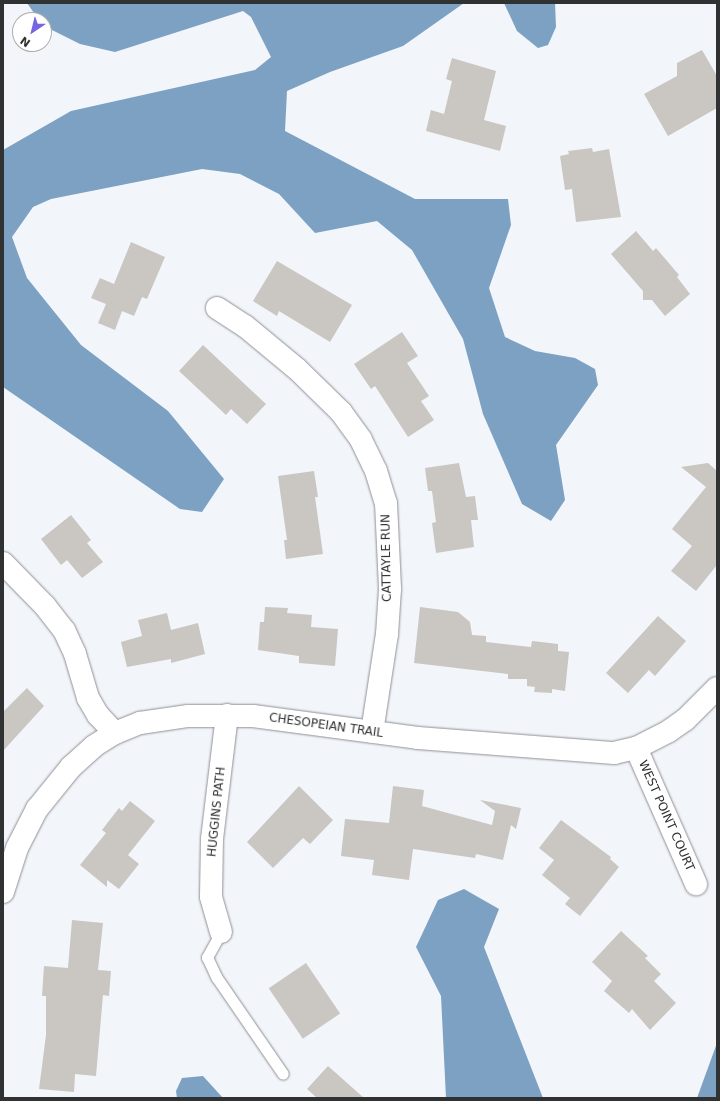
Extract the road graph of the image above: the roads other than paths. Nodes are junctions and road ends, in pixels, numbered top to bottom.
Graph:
1 (217, 308) dead end
2 (3, 563) edge
3 (717, 688) edge
4 (227, 715) junction
5 (372, 732) junction
6 (115, 733) junction
7 (636, 748) junction
8 (696, 884) dead end
9 (3, 892) edge
10 (221, 932) joint
11 (284, 1074) dead end

1 - 5 street, CATTAYLE RUN
2 - 6 street
3 - 7 street, CHESOPEIAN TRAIL
4 - 5 street, CHESOPEIAN TRAIL
4 - 6 street, CHESOPEIAN TRAIL
4 - 10 street, HUGGINS PATH
5 - 7 street, CHESOPEIAN TRAIL
6 - 9 street, CHESOPEIAN TRAIL
7 - 8 street, WEST POINT COURT
10 - 11 lane

